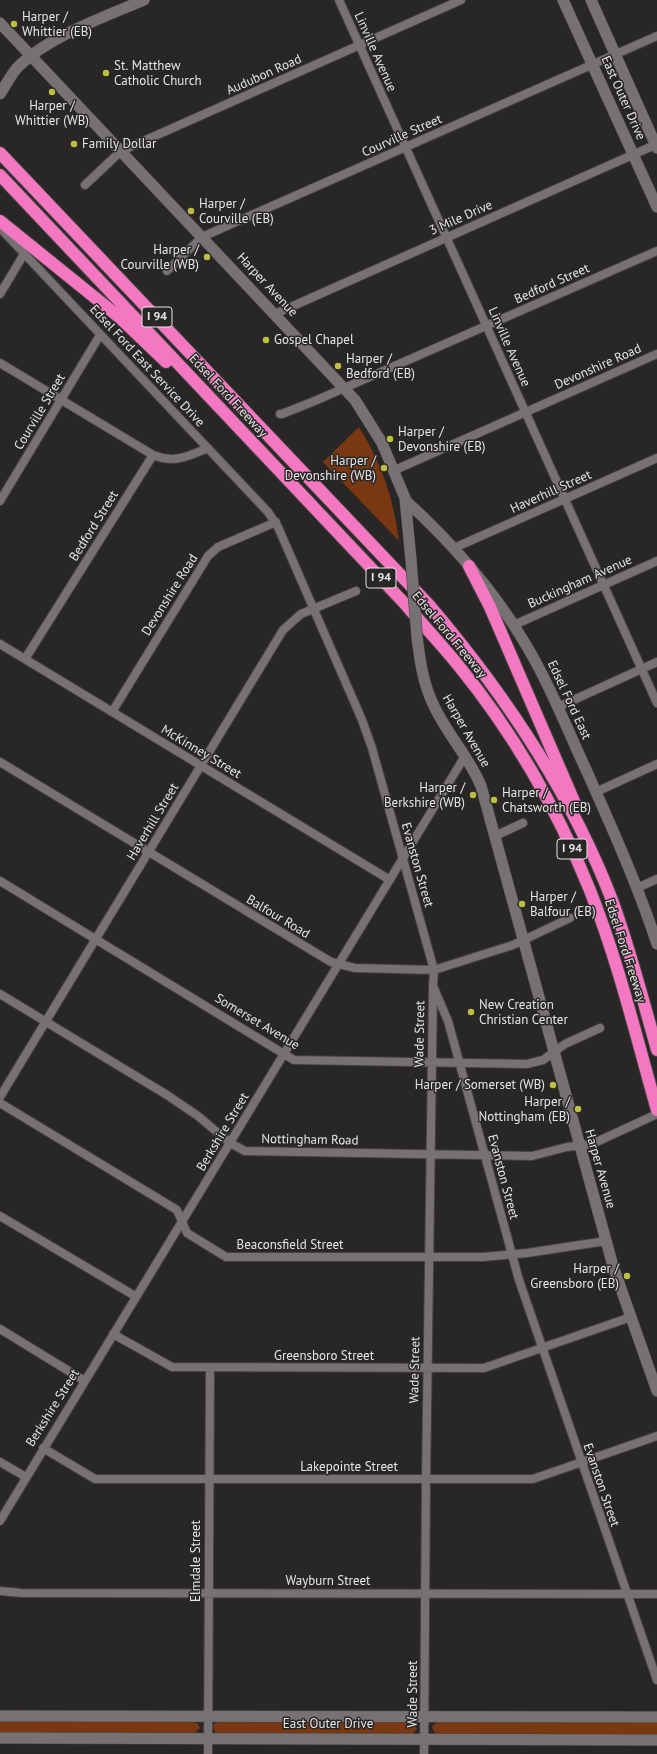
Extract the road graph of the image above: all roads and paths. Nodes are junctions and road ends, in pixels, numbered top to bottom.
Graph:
1 (144, 0) edge
2 (338, 0) edge
3 (461, 0) edge
4 (563, 0) edge
5 (591, 0) edge
6 (0, 24) edge
7 (657, 36) edge
8 (359, 45) junction
9 (615, 54) junction
10 (31, 57) junction
11 (592, 65) junction
12 (0, 94) edge
13 (657, 146) edge
14 (405, 148) junction
15 (121, 151) junction
16 (0, 153) edge
17 (633, 155) junction
18 (0, 175) edge
19 (85, 185) dead end
20 (657, 207) edge
21 (0, 220) edge
22 (0, 228) edge
23 (202, 237) junction
24 (446, 238) junction
25 (657, 251) edge
26 (24, 254) junction
27 (167, 271) dead end
28 (0, 294) edge
29 (275, 314) junction
30 (486, 326) junction
31 (100, 335) junction
32 (657, 354) edge
33 (0, 362) edge
34 (182, 368) junction
35 (345, 387) junction
36 (61, 400) junction
37 (525, 412) junction
38 (280, 414) dead end
39 (208, 448) junction
40 (153, 455) junction
41 (657, 458) edge
42 (395, 470) junction
43 (564, 499) junction
44 (405, 500) junction
45 (0, 501) edge
46 (276, 522) junction
47 (454, 548) junction
48 (657, 561) edge
49 (469, 566) junction
50 (604, 585) junction
51 (356, 591) dead end
52 (314, 609) junction
53 (514, 625) junction
54 (0, 644) edge
55 (25, 659) junction
56 (657, 662) edge
57 (642, 669) junction
58 (657, 703) edge
59 (558, 707) junction
60 (112, 712) junction
61 (465, 756) junction
62 (0, 762) edge
63 (657, 764) edge
64 (201, 766) junction
65 (596, 792) junction
66 (523, 823) dead end
67 (495, 836) junction
68 (148, 852) junction
69 (593, 854) junction
70 (403, 859) junction
71 (657, 879) edge
72 (390, 880) junction
73 (0, 881) edge
74 (637, 888) junction
75 (570, 918) dead end
76 (96, 939) junction
77 (523, 939) junction
78 (657, 944) edge
79 (338, 965) junction
80 (434, 970) junction
81 (433, 986) junction
82 (0, 994) edge
83 (45, 1022) junction
84 (600, 1028) dead end
85 (657, 1050) edge
86 (285, 1053) junction
87 (554, 1053) junction
88 (432, 1062) junction
89 (459, 1063) junction
90 (0, 1097) edge
91 (0, 1103) edge
92 (657, 1110) edge
93 (657, 1114) edge
94 (230, 1143) junction
95 (579, 1146) junction
96 (430, 1155) junction
97 (484, 1156) junction
98 (0, 1216) edge
99 (182, 1222) junction
100 (606, 1241) junction
101 (512, 1254) junction
102 (428, 1257) junction
103 (135, 1296) junction
104 (631, 1317) junction
105 (0, 1329) edge
106 (113, 1334) junction
107 (542, 1348) junction
108 (210, 1368) junction
109 (427, 1368) junction
110 (85, 1381) junction
111 (657, 1392) edge
112 (657, 1436) edge
113 (43, 1448) junction
114 (0, 1462) edge
115 (581, 1463) junction
116 (26, 1477) junction
117 (209, 1479) junction
118 (426, 1479) junction
119 (0, 1521) edge
120 (0, 1591) edge
121 (208, 1593) junction
122 (425, 1594) junction
123 (627, 1594) junction
124 (657, 1594) edge
125 (657, 1680) edge
126 (0, 1716) edge
127 (208, 1717) junction
128 (657, 1717) edge
129 (425, 1718) junction
130 (0, 1738) edge
131 (208, 1738) junction
132 (425, 1738) junction
133 (657, 1740) edge
134 (208, 1754) edge
135 (424, 1754) edge

1 - 10 street
2 - 8 street, Linville Avenue
3 - 8 street, Audubon Road
4 - 11 street, East Outer Drive
5 - 9 street, East Outer Drive
6 - 10 street, Harper Avenue
7 - 9 street, Courville Street
8 - 14 street, Linville Avenue
8 - 15 street, Audubon Road
9 - 11 street, Courville Street
9 - 13 street, East Outer Drive
10 - 12 street
10 - 15 street, Harper Avenue
11 - 14 street, Courville Street
11 - 17 street, East Outer Drive
13 - 17 street, 3 Mile Drive
14 - 23 street, Courville Street
14 - 24 street, Linville Avenue
15 - 19 street, Audubon Road
15 - 23 street, Harper Avenue
16 - 69 highway, Edsel Ford Freeway / I 94
17 - 20 street, East Outer Drive
17 - 24 street, 3 Mile Drive
18 - 34 highway, Edsel Ford Freeway / I 94
21 - 34 highway
22 - 26 street, Edsel Ford East Service Drive
23 - 27 street, Courville Street
23 - 29 street, Harper Avenue
24 - 29 street, 3 Mile Drive
24 - 30 street, Linville Avenue
25 - 30 street, Bedford Street
26 - 28 street
26 - 31 street, Edsel Ford East Service Drive
29 - 35 street, Harper Avenue
30 - 35 street, Bedford Street
30 - 37 street, Linville Avenue
31 - 36 street, Courville Street
31 - 39 street, Edsel Ford East Service Drive
32 - 37 street, Devonshire Road
33 - 36 street
34 - 92 highway, Edsel Ford Freeway / I 94
35 - 38 street, Bedford Street
35 - 42 street, Harper Avenue
36 - 40 street
36 - 45 street, Courville Street
37 - 42 street, Devonshire Road
37 - 43 street, Linville Avenue
39 - 40 street
39 - 46 street, Edsel Ford East Service Drive
40 - 55 street, Bedford Street
41 - 43 street, Haverhill Street
42 - 44 street, Harper Avenue
43 - 47 street, Haverhill Street
43 - 50 street, Linville Avenue
44 - 47 street, Edsel Ford East
44 - 61 street, Harper Avenue, bridge
46 - 52 street, Evanston Street
46 - 60 street, Devonshire Road
47 - 49 street, Edsel Ford East
48 - 50 street, Buckingham Avenue
49 - 53 street, Edsel Ford East
49 - 69 highway
50 - 53 street, Buckingham Avenue
50 - 57 street, Linville Avenue
51 - 52 street, Haverhill Street
52 - 64 street, Haverhill Street
52 - 70 street, Evanston Street
53 - 59 street, Edsel Ford East
54 - 55 street, McKinney Street
55 - 60 street, McKinney Street
56 - 57 street
57 - 58 street, Linville Avenue
57 - 59 street
59 - 65 street, Edsel Ford East
60 - 64 street, McKinney Street
61 - 67 street, Harper Avenue
61 - 70 street, Berkshire Street
62 - 68 street, Balfour Road
63 - 65 street
64 - 68 street, Haverhill Street
64 - 72 street, McKinney Street
65 - 74 street, Edsel Ford East
66 - 67 street
67 - 77 street, Harper Avenue
68 - 76 street, Haverhill Street
68 - 79 street, Balfour Road
69 - 85 highway, Edsel Ford Freeway / I 94
70 - 72 street, Berkshire Street
70 - 80 street, Evanston Street
71 - 74 street
72 - 79 street, Berkshire Street
73 - 76 street, Somerset Avenue
74 - 78 street, Edsel Ford East
75 - 77 street, Balfour Road
76 - 83 street, Haverhill Street
76 - 86 street, Somerset Avenue
77 - 80 street, Balfour Road
77 - 87 street, Harper Avenue
79 - 80 street, Balfour Road
79 - 86 street, Berkshire Street
80 - 81 street, Evanston Street
81 - 88 street, Wade Street
81 - 89 street, Evanston Street
82 - 83 street, Nottingham Road
83 - 90 street, Haverhill Street
83 - 94 street, Nottingham Road
84 - 87 street, Somerset Avenue
86 - 88 street, Somerset Avenue
86 - 94 street, Berkshire Street
87 - 89 street, Somerset Avenue
87 - 95 street, Harper Avenue
88 - 89 street, Somerset Avenue
88 - 96 street, Wade Street
89 - 97 street, Evanston Street
91 - 99 street, Beaconsfield Street
93 - 95 street, Nottingham Road
94 - 96 street, Nottingham Road
94 - 99 street, Berkshire Street
95 - 97 street, Nottingham Road
95 - 100 street, Harper Avenue
96 - 97 street, Nottingham Road
96 - 102 street, Wade Street
97 - 101 street, Evanston Street
98 - 103 street
99 - 102 street, Beaconsfield Street
99 - 103 street, Berkshire Street
100 - 101 street, Beaconsfield Street
100 - 104 street, Harper Avenue
101 - 102 street, Beaconsfield Street
101 - 107 street, Evanston Street
102 - 109 street, Wade Street
103 - 106 street, Berkshire Street
104 - 107 street, Greensboro Street
104 - 111 street, Harper Avenue
105 - 110 street
106 - 108 street, Greensboro Street
106 - 110 street, Berkshire Street
107 - 109 street, Greensboro Street
107 - 115 street, Evanston Street
108 - 109 street, Greensboro Street
108 - 117 street, Elmdale Street
109 - 118 street, Wade Street
110 - 113 street, Berkshire Street
112 - 115 street, Lakepointe Street
113 - 116 street, Berkshire Street
113 - 117 street, Lakepointe Street
114 - 116 street
115 - 118 street, Lakepointe Street
115 - 123 street, Evanston Street
116 - 119 street, Berkshire Street
117 - 118 street, Lakepointe Street
117 - 121 street, Elmdale Street
118 - 122 street, Wade Street
120 - 121 street, Wayburn Street
121 - 122 street, Wayburn Street
121 - 127 street, Elmdale Street
122 - 123 street, Wayburn Street
122 - 129 street, Wade Street
123 - 124 street, Wayburn Street
123 - 125 street, Evanston Street
126 - 127 street, East Outer Drive
127 - 129 street, East Outer Drive
127 - 131 street, Elmdale Street
128 - 129 street, East Outer Drive
129 - 132 street, Wade Street
130 - 131 street, East Outer Drive
131 - 132 street, East Outer Drive
131 - 134 street, Elmdale Street
132 - 133 street, East Outer Drive
132 - 135 street, Wade Street

